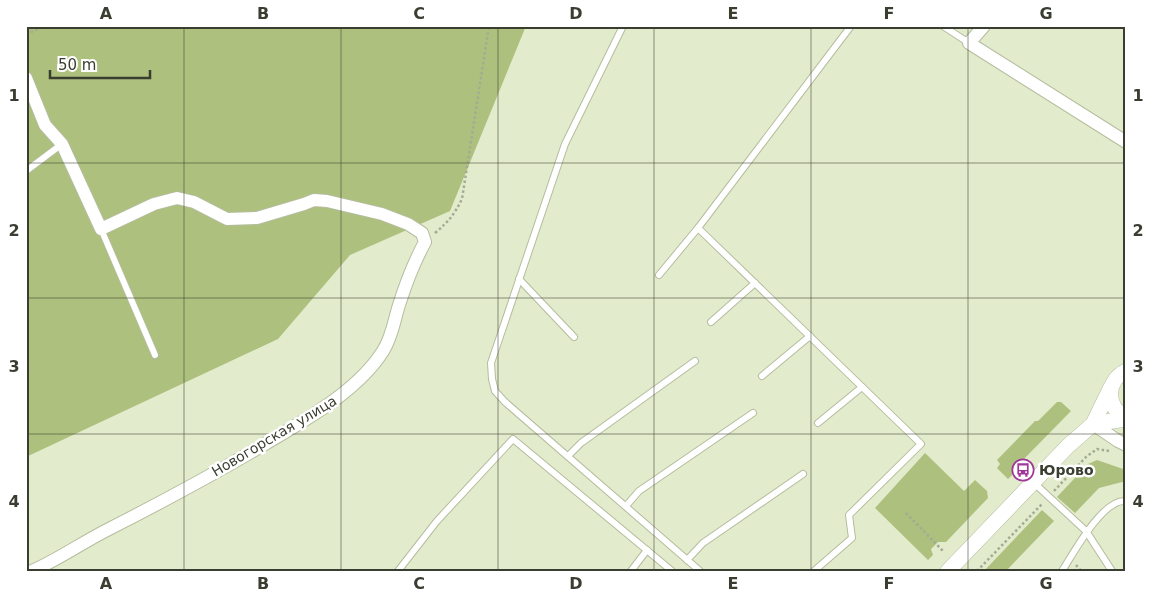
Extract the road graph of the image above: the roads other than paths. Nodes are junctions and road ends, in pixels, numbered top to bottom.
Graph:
1 (623, 26) edge
2 (851, 26) edge
3 (943, 26) edge
4 (984, 26) edge
5 (970, 43) junction
6 (26, 78) edge
7 (1126, 142) edge
8 (62, 144) junction
9 (26, 171) edge
10 (698, 228) junction
11 (101, 230) junction
12 (659, 275) dead end
13 (519, 279) junction
14 (755, 283) junction
15 (711, 322) dead end
16 (810, 336) junction
17 (574, 337) dead end
18 (155, 355) dead end
19 (695, 361) dead end
20 (1126, 371) edge
21 (762, 376) dead end
22 (862, 387) junction
23 (1111, 387) junction
24 (753, 413) dead end
25 (1126, 418) edge
26 (818, 422) dead end
27 (1093, 424) junction
28 (1126, 445) edge
29 (568, 456) junction
30 (803, 474) dead end
31 (1033, 482) junction
32 (1126, 501) edge
33 (626, 506) junction
34 (1086, 531) junction
35 (648, 550) junction
36 (687, 560) junction
37 (32, 571) edge
38 (398, 571) edge
39 (631, 571) edge
40 (672, 571) edge
41 (700, 571) edge
42 (814, 571) edge
43 (948, 571) edge
44 (1062, 571) edge
45 (1112, 571) edge

1 - 13 lane
2 - 10 lane
3 - 5 lane
4 - 5 street
5 - 7 street
6 - 8 street
8 - 9 lane
8 - 11 street
10 - 12 lane
10 - 14 lane
11 - 18 lane
11 - 37 street, Новогорская улица
13 - 17 lane
13 - 29 lane
14 - 15 lane
14 - 16 lane
16 - 21 lane
16 - 22 lane
19 - 29 lane
20 - 23 street
22 - 26 lane
22 - 42 lane
23 - 25 street
23 - 27 street
24 - 33 lane
25 - 27 street
27 - 28 street
27 - 31 street
29 - 33 lane
30 - 36 lane
31 - 34 lane
31 - 43 street
32 - 34 lane
33 - 36 lane
34 - 44 lane
34 - 45 lane
35 - 38 lane
35 - 39 lane
35 - 40 lane
36 - 41 lane

